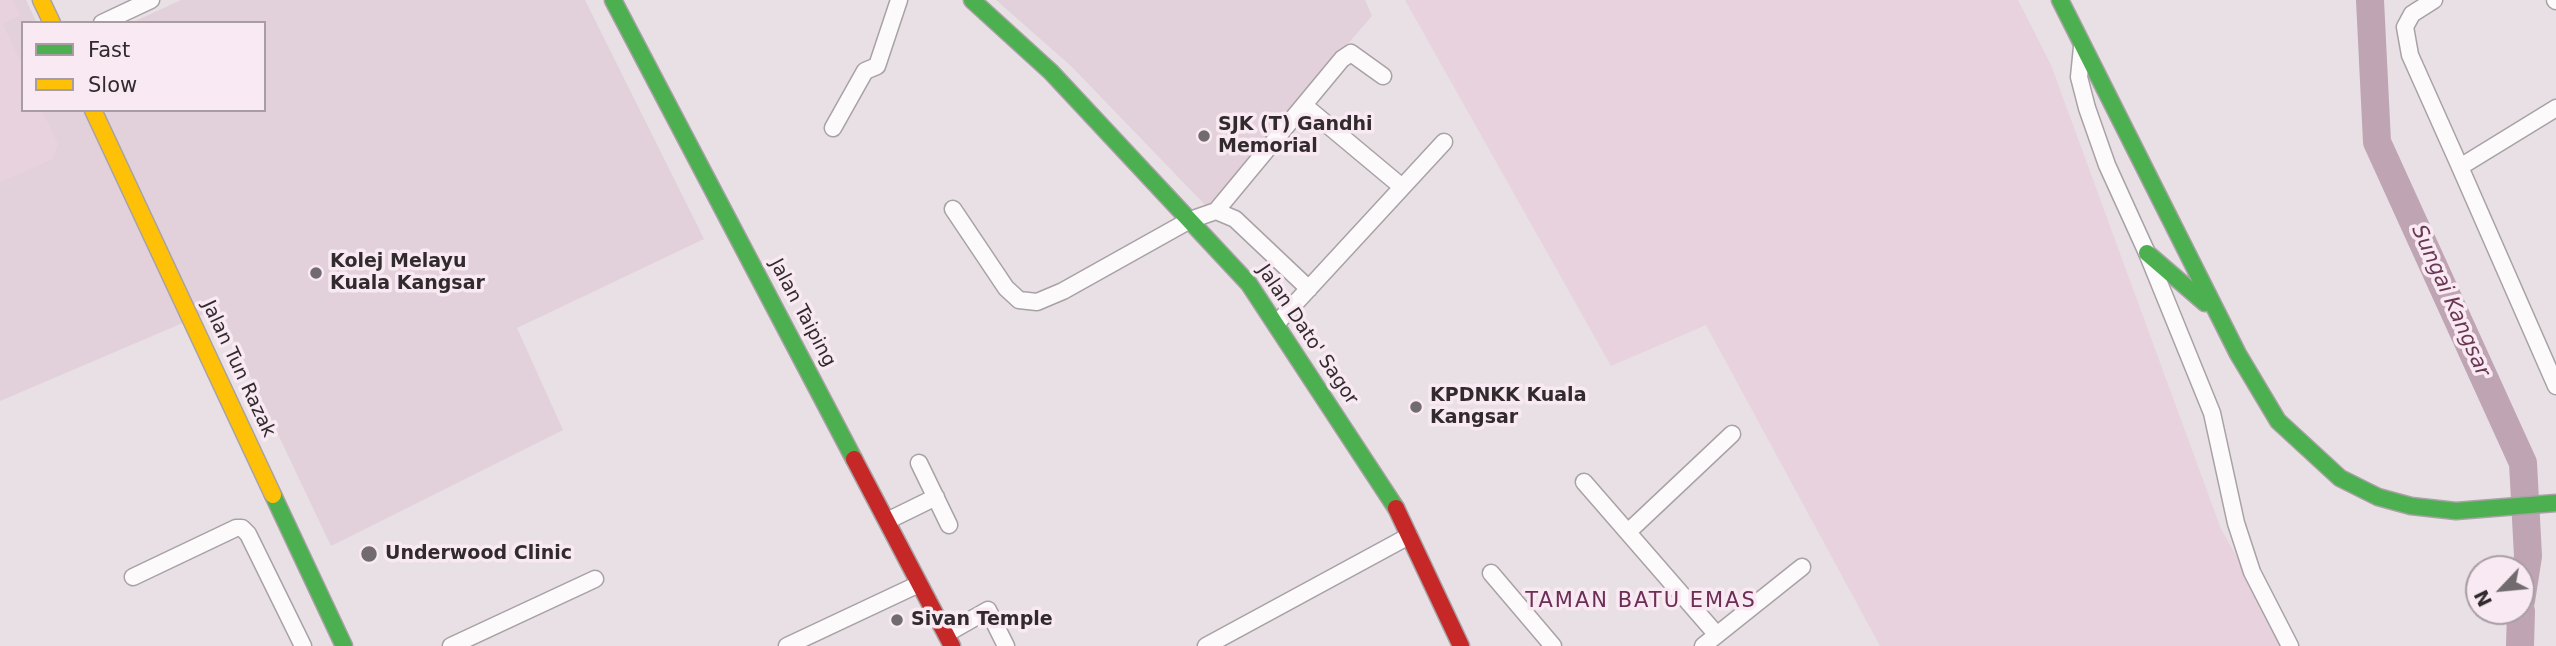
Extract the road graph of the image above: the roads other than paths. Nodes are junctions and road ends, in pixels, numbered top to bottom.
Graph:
1 (41, 0) edge
2 (151, 0) edge
3 (613, 0) edge
4 (898, 0) edge
5 (972, 0) edge
6 (2060, 0) edge
7 (2434, 0) edge
8 (51, 21) edge
9 (106, 21) edge
10 (2082, 47) junction
11 (1383, 76) dead end
12 (1304, 106) junction
13 (2555, 110) edge
14 (94, 112) edge
15 (833, 128) dead end
16 (1444, 142) dead end
17 (2460, 167) junction
18 (1402, 187) junction
19 (953, 209) dead end
20 (1216, 211) junction
21 (1190, 220) junction
22 (2147, 254) junction
23 (1309, 289) junction
24 (2215, 311) junction
25 (1277, 323) junction
26 (2556, 386) edge
27 (1732, 434) dead end
28 (919, 463) dead end
29 (1584, 482) dead end
30 (936, 497) junction
31 (2556, 503) edge
32 (887, 521) junction
33 (949, 525) dead end
34 (1628, 533) junction
35 (1409, 536) junction
36 (1802, 567) dead end
37 (1491, 573) dead end
38 (133, 577) dead end
39 (595, 579) dead end
40 (919, 584) junction
41 (1717, 635) junction
42 (949, 640) edge
43 (303, 646) edge
44 (344, 646) edge
45 (450, 646) edge
46 (787, 646) edge
47 (1006, 646) edge
48 (1206, 646) edge
49 (1461, 646) edge
50 (1553, 646) edge
51 (1703, 646) edge
52 (2290, 646) edge

1 - 8 main road
2 - 9 street
3 - 32 main road, Jalan Taiping
4 - 15 street
5 - 21 main road, Jalan Dato' Sagor
6 - 10 main road
7 - 17 street
10 - 22 street
10 - 24 main road
11 - 12 street
12 - 18 street
12 - 20 street
13 - 17 street
14 - 44 main road, Jalan Tun Razak
16 - 18 street
17 - 26 street
18 - 23 street
19 - 21 street
20 - 21 street
20 - 23 street
21 - 25 main road, Jalan Dato' Sagor
22 - 24 main road
22 - 52 street
23 - 25 street
24 - 31 main road
25 - 35 main road, Jalan Dato' Sagor
27 - 34 street
28 - 30 street
29 - 34 street
30 - 32 street
30 - 33 street
32 - 40 main road, Jalan Taiping
34 - 41 street
35 - 48 street
35 - 49 main road, Jalan Dato' Sagor
36 - 41 street
37 - 50 street
38 - 43 street
39 - 45 street
40 - 42 main road, Jalan Taiping
40 - 46 street
41 - 51 street
42 - 47 street

